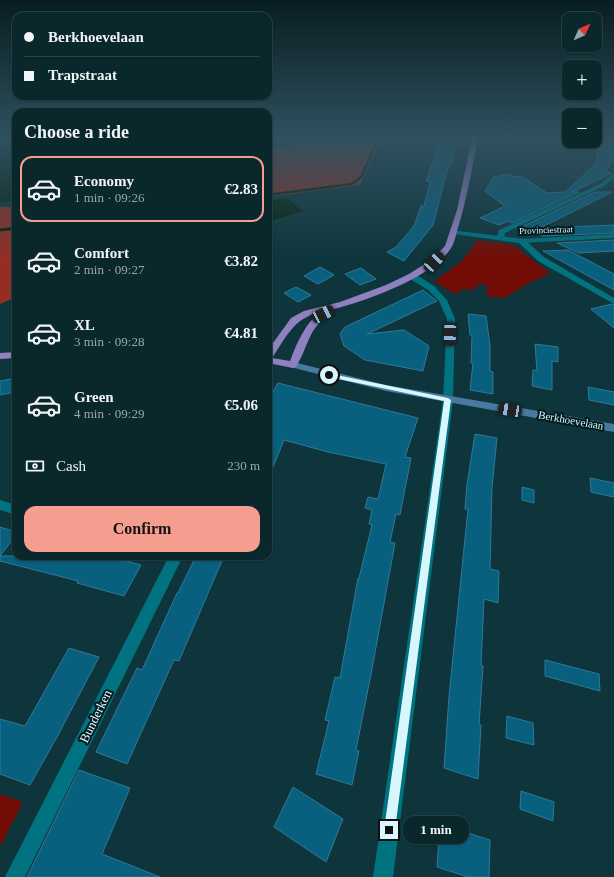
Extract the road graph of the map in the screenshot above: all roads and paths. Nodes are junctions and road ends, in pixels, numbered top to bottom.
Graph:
1 (466, 179) edge
2 (611, 183) edge
3 (454, 232) junction
4 (614, 236) edge
5 (501, 238) junction
6 (522, 240) junction
7 (412, 276) junction
8 (614, 301) edge
9 (343, 304) junction
10 (272, 352) edge
11 (0, 356) edge
12 (12, 356) edge
13 (272, 359) edge
14 (293, 365) junction
15 (448, 400) junction
16 (614, 428) edge
17 (0, 505) edge
18 (12, 509) edge
19 (174, 560) edge
20 (15, 877) edge
21 (383, 877) edge

1 - 3 main road
2 - 5 street
3 - 5 street, Provinciestraat
3 - 7 main road
4 - 6 street, Provinciestraat
5 - 6 street, Provinciestraat
6 - 8 street
7 - 9 main road
7 - 15 street
9 - 10 main road
9 - 14 main road
11 - 12 main road
13 - 14 main road
14 - 15 main road, Berkhoevelaan
15 - 16 main road, Berkhoevelaan
15 - 21 street
17 - 18 street
19 - 20 street, Bunderken

